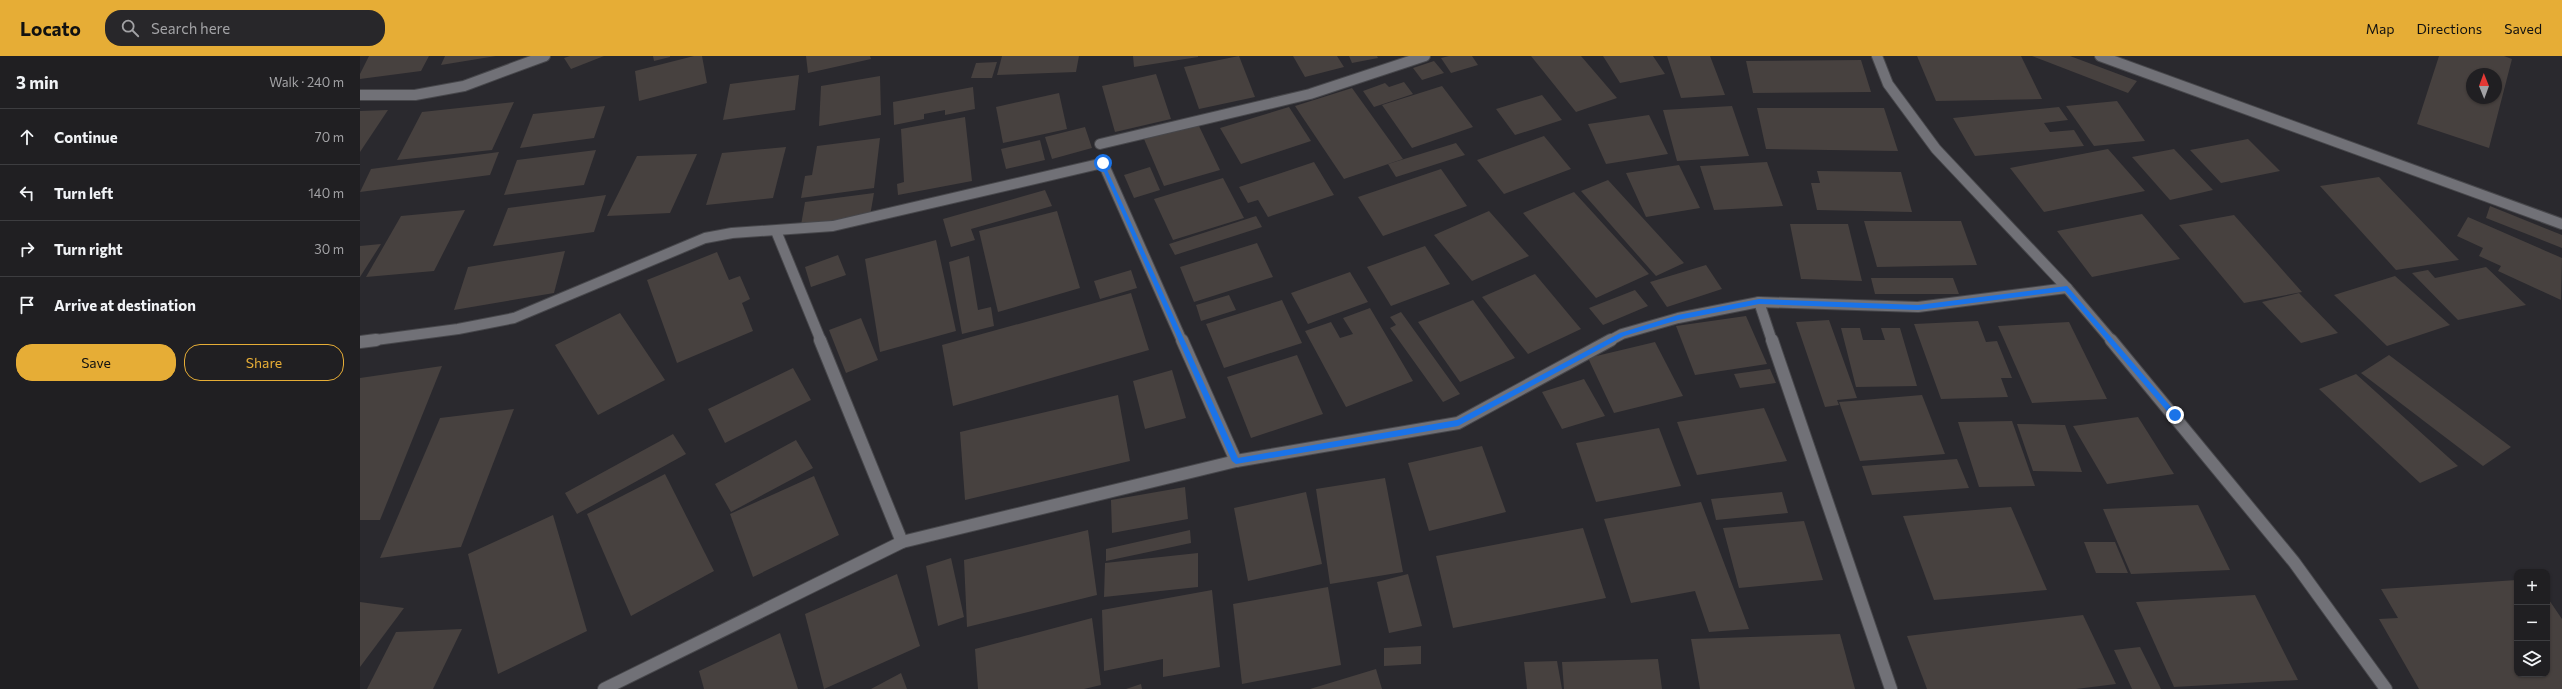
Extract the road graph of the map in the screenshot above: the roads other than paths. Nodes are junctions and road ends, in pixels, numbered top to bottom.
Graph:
1 (545, 56) edge
2 (1425, 56) edge
3 (1877, 56) edge
4 (2100, 56) edge
5 (360, 94) edge
6 (1100, 144) dead end
7 (2562, 224) edge
8 (776, 231) junction
9 (2067, 288) junction
10 (1759, 302) junction
11 (360, 342) edge
12 (1236, 461) junction
13 (902, 542) junction
14 (604, 689) edge
15 (1891, 689) edge
16 (2386, 689) edge

1 - 5 street
2 - 6 street
3 - 9 street
4 - 7 street
8 - 11 street
8 - 12 street
8 - 13 street
9 - 10 street
9 - 16 street
10 - 12 street
10 - 15 street
12 - 13 street
13 - 14 street

